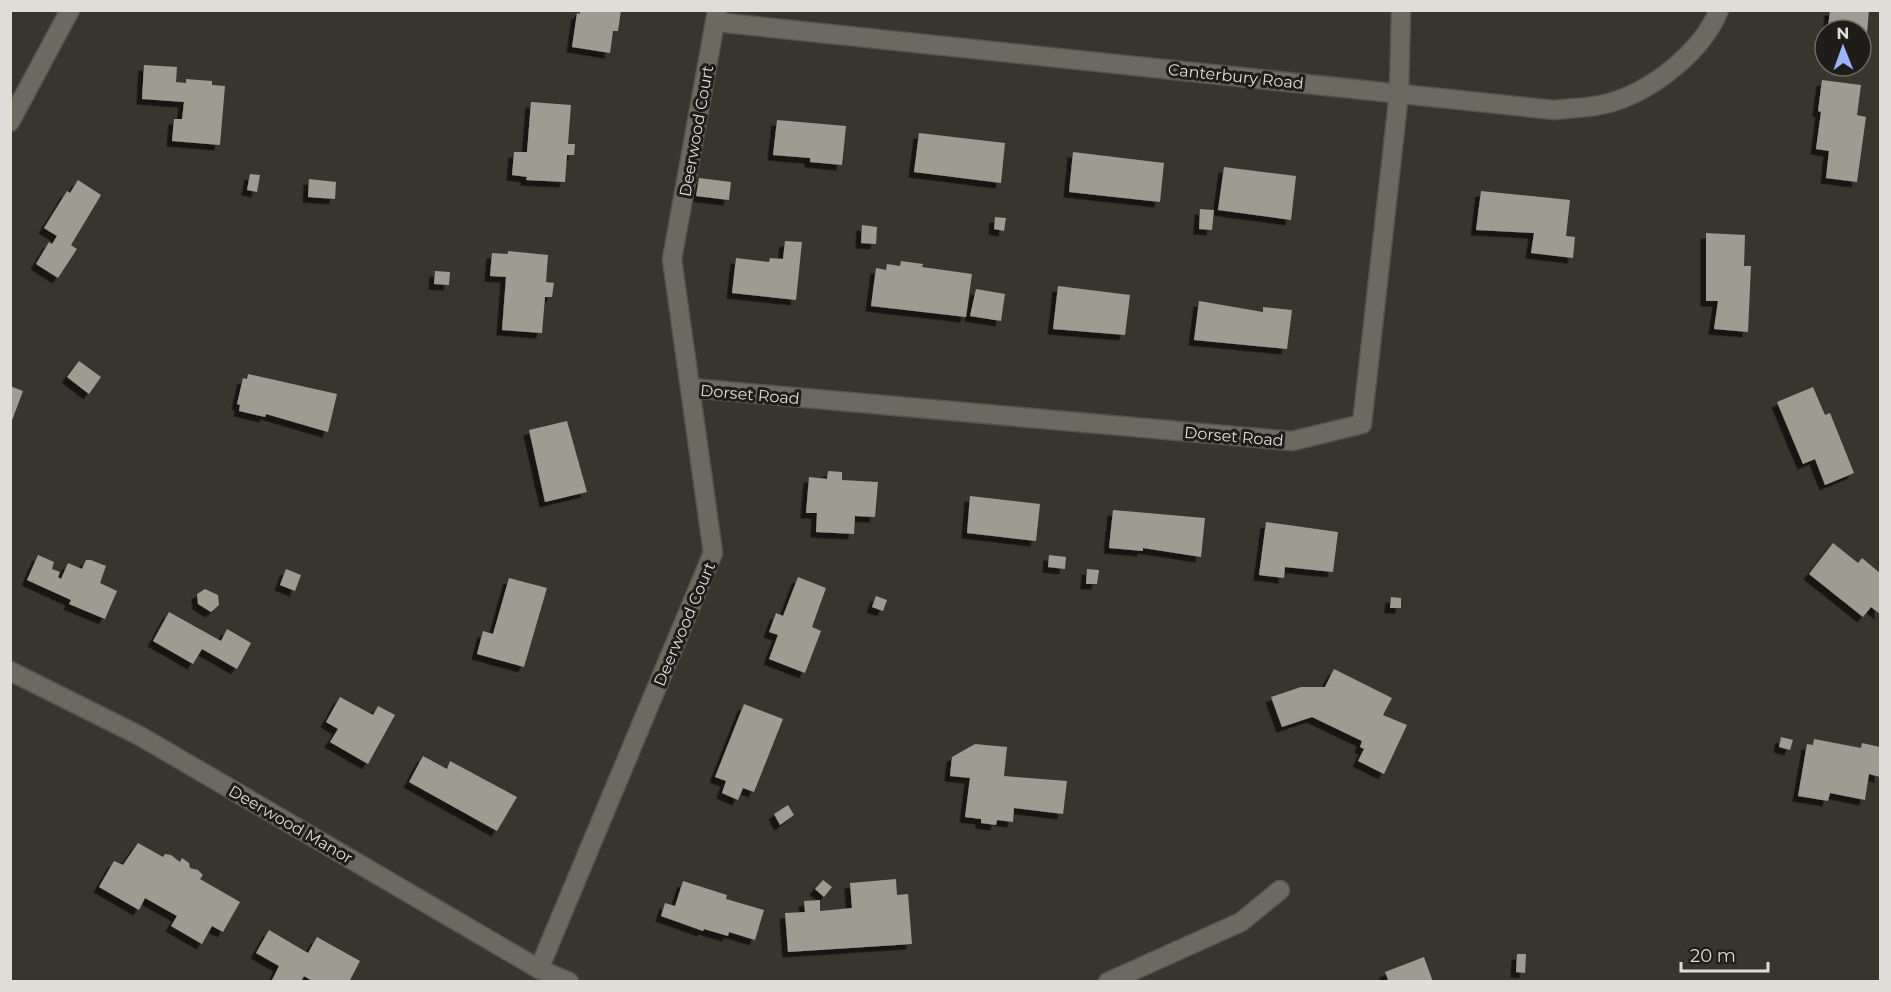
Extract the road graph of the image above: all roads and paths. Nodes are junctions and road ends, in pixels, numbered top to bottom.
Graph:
1 (70, 10) edge
2 (1401, 10) edge
3 (1719, 10) edge
4 (716, 16) edge
5 (1399, 93) junction
6 (10, 122) edge
7 (691, 388) junction
8 (10, 671) edge
9 (1280, 890) dead end
10 (539, 969) junction
11 (569, 981) edge
12 (1108, 981) edge

1 - 6 street
2 - 5 street, Dorset Road
3 - 5 street, Canterbury Road
4 - 5 street, Canterbury Road
4 - 7 street, Deerwood Court
5 - 7 street, Dorset Road
7 - 10 street, Deerwood Court
8 - 10 street, Deerwood Manor
9 - 12 street
10 - 11 street, Deerwood Manor

